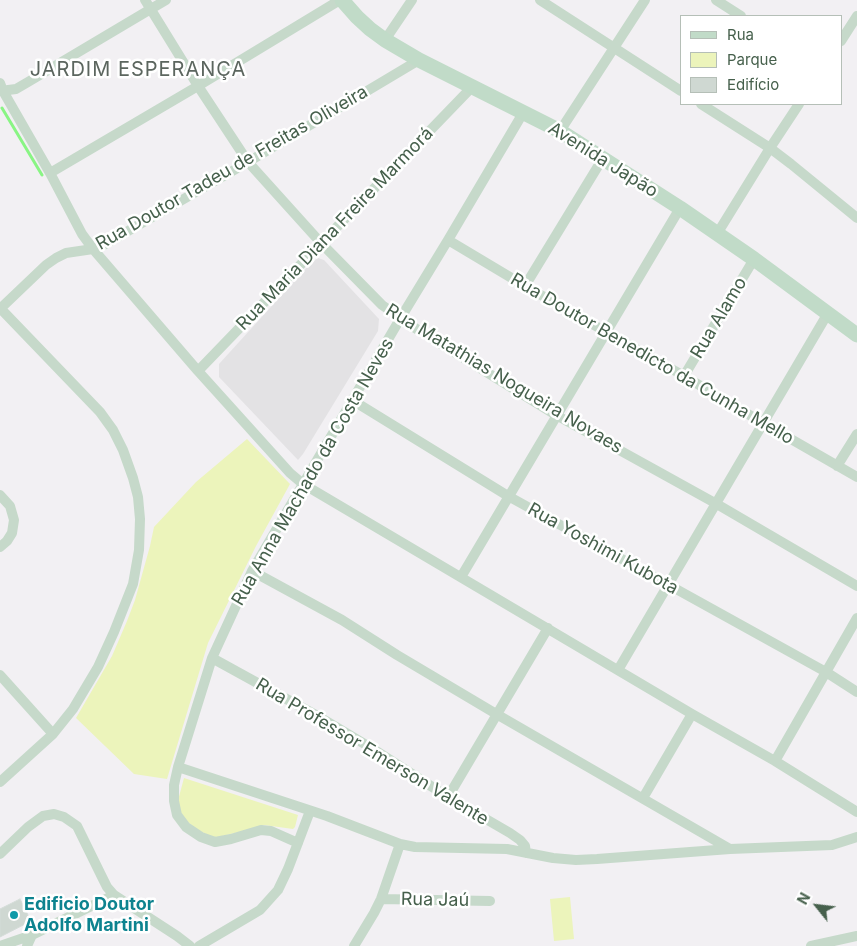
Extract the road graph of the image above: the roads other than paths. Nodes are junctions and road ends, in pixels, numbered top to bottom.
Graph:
1 (166, 0) edge
2 (341, 0) edge
3 (412, 0) edge
4 (540, 0) edge
5 (645, 0) edge
6 (716, 0) edge
7 (148, 4) edge
8 (739, 15) edge
9 (857, 16) edge
10 (842, 39) edge
11 (385, 40) junction
12 (614, 48) junction
13 (419, 60) junction
14 (198, 86) junction
15 (472, 87) junction
16 (1, 88) edge
17 (680, 90) edge
18 (703, 105) edge
19 (798, 105) edge
20 (523, 113) junction
21 (560, 131) junction
22 (770, 148) junction
23 (603, 158) junction
24 (248, 162) junction
25 (50, 172) junction
26 (680, 208) junction
27 (855, 213) edge
28 (717, 234) junction
29 (448, 240) junction
30 (320, 243) junction
31 (93, 249) junction
32 (754, 260) junction
33 (525, 286) junction
34 (0, 309) edge
35 (828, 313) junction
36 (400, 319) junction
37 (607, 332) junction
38 (857, 335) edge
39 (198, 371) junction
40 (684, 376) junction
41 (352, 400) junction
42 (556, 415) junction
43 (763, 423) junction
44 (857, 434) edge
45 (837, 466) junction
46 (857, 477) edge
47 (303, 484) junction
48 (0, 495) edge
49 (508, 496) junction
50 (715, 503) junction
51 (0, 547) edge
52 (252, 570) junction
53 (461, 577) junction
54 (668, 585) junction
55 (857, 586) edge
56 (857, 618) edge
57 (548, 628) junction
58 (212, 658) junction
59 (618, 670) junction
60 (826, 672) junction
61 (0, 676) edge
62 (857, 692) edge
63 (692, 714) junction
64 (498, 715) junction
65 (53, 734) junction
66 (774, 761) junction
67 (178, 767) junction
68 (0, 782) edge
69 (448, 798) junction
70 (643, 798) junction
71 (310, 811) junction
72 (857, 812) edge
73 (857, 837) edge
74 (298, 843) junction
75 (400, 844) junction
76 (730, 849) junction
77 (526, 852) junction
78 (0, 854) edge
79 (114, 894) junction
80 (381, 899) junction
81 (490, 901) dead end
82 (32, 935) junction
83 (857, 936) edge
84 (0, 946) edge
85 (27, 946) edge
86 (190, 946) edge
87 (199, 946) edge
88 (354, 946) edge
89 (810, 946) edge

1 - 7 street
2 - 11 main road, Avenida Japão
2 - 14 street
3 - 11 street
4 - 12 street
5 - 12 street
6 - 8 street
7 - 14 street, Rua Matathias Nogueira Novaes
7 - 16 street
9 - 10 street
11 - 13 main road, Avenida Japão
12 - 17 street
12 - 21 street
13 - 15 main road, Avenida Japão
13 - 24 street, Rua Doutor Tadeu de Freitas Oliveira
14 - 24 street, Rua Matathias Nogueira Novaes
14 - 25 street
15 - 20 main road, Avenida Japão
15 - 30 street, Rua Maria Diana Freire Marmorá
16 - 25 street
18 - 22 street
19 - 22 street
20 - 21 main road, Avenida Japão
20 - 29 street, Rua Anna Machado da Costa Neves
21 - 23 main road, Avenida Japão
22 - 27 street
22 - 28 street
23 - 26 main road, Avenida Japão
23 - 33 street
24 - 30 street, Rua Matathias Nogueira Novaes
24 - 31 street, Rua Doutor Tadeu de Freitas Oliveira
25 - 31 street
26 - 28 main road, Avenida Japão
26 - 37 street
28 - 32 main road, Avenida Japão
29 - 33 street, Rua Doutor Benedicto da Cunha Mello
29 - 36 street, Rua Anna Machado da Costa Neves
30 - 36 street, Rua Matathias Nogueira Novaes
30 - 39 street, Rua Maria Diana Freire Marmorá
31 - 34 street, Rua Doutor Tadeu de Freitas Oliveira
31 - 39 street
32 - 35 main road, Avenida Japão
32 - 40 street, Rua Alamo
33 - 37 street, Rua Doutor Benedicto da Cunha Mello
34 - 65 street
35 - 38 main road, Avenida Japão
35 - 43 street
36 - 41 street, Rua Anna Machado da Costa Neves
36 - 42 street, Rua Matathias Nogueira Novaes
37 - 40 street, Rua Doutor Benedicto da Cunha Mello
37 - 42 street
39 - 47 street
40 - 43 street, Rua Doutor Benedicto da Cunha Mello
41 - 47 street, Rua Anna Machado da Costa Neves
41 - 49 street, Rua Yoshimi Kubota
42 - 49 street
42 - 50 street, Rua Matathias Nogueira Novaes
43 - 45 street, Rua Doutor Benedicto da Cunha Mello
43 - 50 street
44 - 45 street
45 - 46 street, Rua Doutor Benedicto da Cunha Mello
47 - 52 street, Rua Anna Machado da Costa Neves
47 - 53 street
48 - 51 street
49 - 53 street
49 - 54 street, Rua Yoshimi Kubota
50 - 54 street
50 - 55 street, Rua Matathias Nogueira Novaes
52 - 58 street, Rua Anna Machado da Costa Neves
52 - 64 street
53 - 57 street
54 - 59 street
54 - 60 street, Rua Yoshimi Kubota
56 - 60 street
57 - 59 street
57 - 64 street
58 - 67 street, Rua Anna Machado da Costa Neves
58 - 69 street, Rua Professor Emerson Valente
59 - 63 street
60 - 62 street, Rua Yoshimi Kubota
60 - 66 street
61 - 65 street
63 - 66 street
63 - 70 street
64 - 69 street
64 - 70 street
65 - 68 street
66 - 72 street
67 - 71 street
67 - 74 street, Rua Anna Machado da Costa Neves
69 - 77 street, Rua Professor Emerson Valente
70 - 76 street
71 - 74 street
71 - 75 street
73 - 76 street
74 - 87 street
75 - 77 street
75 - 80 street
76 - 77 street
78 - 79 street
79 - 82 street
79 - 86 street
80 - 81 street, Rua Jaú
80 - 88 street
82 - 84 street
82 - 85 street
83 - 89 street

